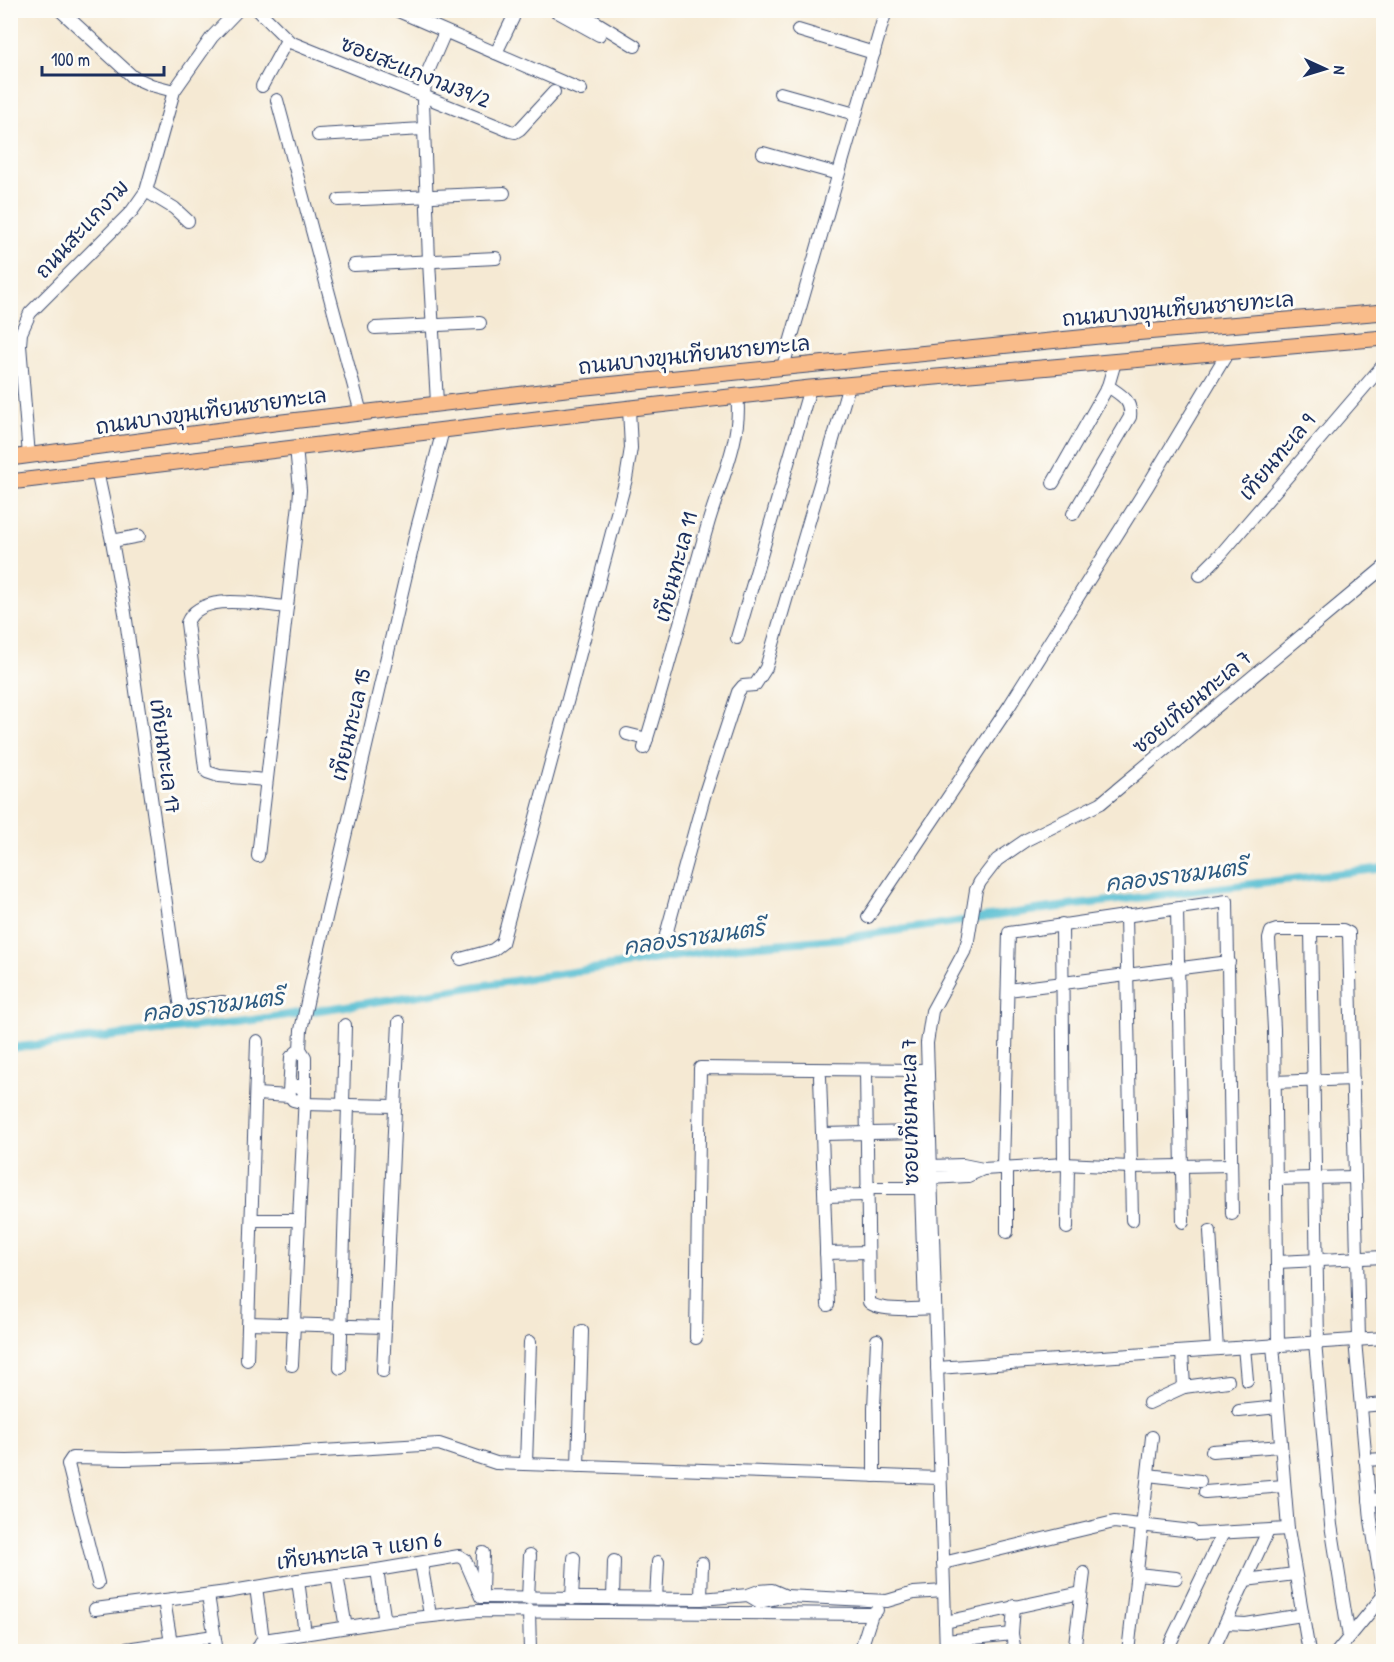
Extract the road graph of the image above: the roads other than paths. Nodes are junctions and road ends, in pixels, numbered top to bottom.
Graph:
1 (60, 10) edge
2 (237, 10) edge
3 (258, 10) edge
4 (396, 10) edge
5 (554, 10) edge
6 (576, 10) edge
7 (886, 10) edge
8 (513, 18) dead end
9 (798, 30) dead end
10 (445, 32) junction
11 (599, 35) dead end
12 (287, 40) junction
13 (635, 46) dead end
14 (496, 53) junction
15 (874, 53) junction
16 (262, 86) dead end
17 (581, 90) dead end
18 (174, 91) junction
19 (554, 92) dead end
20 (780, 93) dead end
21 (424, 96) junction
22 (277, 100) dead end
23 (855, 114) junction
24 (423, 129) junction
25 (318, 135) dead end
26 (763, 153) dead end
27 (838, 174) junction
28 (146, 191) junction
29 (504, 193) dead end
30 (426, 197) junction
31 (339, 200) dead end
32 (188, 221) dead end
33 (496, 258) dead end
34 (429, 261) junction
35 (354, 265) dead end
36 (1383, 312) edge
37 (480, 323) dead end
38 (433, 326) junction
39 (375, 328) dead end
40 (1383, 338) edge
41 (1228, 352) junction
42 (1115, 362) junction
43 (1383, 364) edge
44 (783, 367) junction
45 (755, 370) junction
46 (721, 373) junction
47 (849, 384) junction
48 (1108, 386) junction
49 (810, 388) junction
50 (758, 394) junction
51 (730, 397) junction
52 (437, 403) junction
53 (629, 409) junction
54 (361, 413) junction
55 (443, 430) junction
56 (296, 447) junction
57 (28, 456) junction
58 (10, 458) edge
59 (97, 471) junction
60 (31, 479) junction
61 (10, 482) edge
62 (1053, 483) dead end
63 (1073, 514) dead end
64 (139, 536) dead end
65 (112, 541) junction
66 (1383, 567) edge
67 (1200, 575) dead end
68 (287, 607) junction
69 (737, 638) dead end
70 (627, 734) dead end
71 (266, 780) junction
72 (258, 856) dead end
73 (1177, 909) junction
74 (1126, 915) junction
75 (868, 917) dead end
76 (1062, 924) junction
77 (1311, 930) junction
78 (664, 942) dead end
79 (461, 958) dead end
80 (1229, 962) junction
81 (1180, 968) junction
82 (1128, 976) junction
83 (1063, 984) junction
84 (1008, 990) junction
85 (223, 1002) dead end
86 (399, 1022) dead end
87 (345, 1025) dead end
88 (257, 1041) dead end
89 (300, 1049) junction
90 (866, 1070) junction
91 (922, 1071) junction
92 (820, 1077) dead end
93 (1353, 1079) junction
94 (1314, 1080) junction
95 (1274, 1082) junction
96 (256, 1094) junction
97 (290, 1094) junction
98 (303, 1098) junction
99 (345, 1105) junction
100 (395, 1106) junction
101 (918, 1132) junction
102 (822, 1134) junction
103 (866, 1134) junction
104 (1066, 1164) junction
105 (1231, 1165) junction
106 (1182, 1166) junction
107 (1131, 1167) junction
108 (1005, 1168) junction
109 (930, 1172) junction
110 (1354, 1177) junction
111 (1317, 1178) junction
112 (1276, 1179) junction
113 (921, 1188) junction
114 (867, 1192) junction
115 (825, 1196) junction
116 (1232, 1214) dead end
117 (252, 1220) junction
118 (299, 1220) junction
119 (1132, 1220) dead end
120 (1183, 1222) dead end
121 (1067, 1228) dead end
122 (1210, 1231) dead end
123 (1007, 1232) dead end
124 (868, 1252) junction
125 (826, 1253) junction
126 (1383, 1257) edge
127 (1357, 1259) junction
128 (1317, 1261) junction
129 (1277, 1262) junction
130 (929, 1304) junction
131 (828, 1305) dead end
132 (249, 1323) junction
133 (294, 1324) junction
134 (343, 1326) junction
135 (385, 1327) junction
136 (582, 1331) dead end
137 (696, 1338) dead end
138 (1383, 1338) edge
139 (877, 1340) dead end
140 (1357, 1340) junction
141 (530, 1342) dead end
142 (1316, 1342) junction
143 (1276, 1345) junction
144 (1244, 1347) junction
145 (1217, 1349) junction
146 (1182, 1352) junction
147 (247, 1360) dead end
148 (292, 1365) dead end
149 (340, 1368) dead end
150 (937, 1368) junction
151 (383, 1371) dead end
152 (1246, 1380) dead end
153 (1228, 1381) dead end
154 (1184, 1387) junction
155 (1149, 1403) dead end
156 (1383, 1404) edge
157 (1360, 1406) junction
158 (1278, 1407) junction
159 (1239, 1411) dead end
160 (1152, 1437) dead end
161 (1281, 1446) junction
162 (1212, 1451) dead end
163 (1383, 1459) edge
164 (1365, 1460) junction
165 (526, 1464) junction
166 (578, 1466) junction
167 (1148, 1475) junction
168 (874, 1476) junction
169 (940, 1478) junction
170 (1284, 1486) junction
171 (1383, 1498) edge
172 (1369, 1500) junction
173 (1142, 1524) junction
174 (1288, 1529) junction
175 (1268, 1531) junction
176 (1222, 1533) junction
177 (483, 1553) dead end
178 (530, 1555) dead end
179 (574, 1558) dead end
180 (614, 1561) dead end
181 (658, 1562) dead end
182 (421, 1563) junction
183 (702, 1563) dead end
184 (943, 1563) junction
185 (377, 1570) junction
186 (1083, 1573) dead end
187 (1137, 1574) junction
188 (1295, 1574) junction
189 (337, 1575) junction
190 (1176, 1578) dead end
191 (298, 1580) junction
192 (1245, 1581) junction
193 (98, 1583) dead end
194 (256, 1587) junction
195 (944, 1591) junction
196 (1081, 1593) junction
197 (208, 1595) junction
198 (1383, 1596) edge
199 (482, 1597) junction
200 (572, 1599) junction
201 (613, 1599) junction
202 (656, 1599) junction
203 (701, 1599) junction
204 (164, 1600) junction
205 (887, 1601) junction
206 (528, 1604) junction
207 (1014, 1606) junction
208 (95, 1609) dead end
209 (429, 1609) dead end
210 (872, 1614) junction
211 (384, 1616) dead end
212 (1302, 1616) junction
213 (345, 1622) dead end
214 (945, 1622) junction
215 (1226, 1623) junction
216 (304, 1626) dead end
217 (262, 1632) dead end
218 (1012, 1634) junction
219 (214, 1636) junction
220 (1349, 1637) junction
221 (946, 1646) edge
222 (172, 1647) edge
223 (129, 1650) edge
224 (106, 1652) edge
225 (217, 1652) edge
226 (256, 1652) edge
227 (530, 1652) edge
228 (860, 1652) edge
229 (1016, 1652) edge
230 (1074, 1652) edge
231 (1128, 1652) edge
232 (1166, 1652) edge
233 (1212, 1652) edge
234 (1309, 1652) edge
235 (1337, 1652) edge

1 - 18 street
2 - 18 street, ถนนสะแกงาม
3 - 12 street, ซอยสะแกงาม39/2
4 - 10 street
5 - 11 street
6 - 13 street
7 - 15 street
8 - 14 street
9 - 15 street
10 - 14 street
10 - 21 street
12 - 16 street
12 - 21 street, ซอยสะแกงาม39/2
14 - 17 street
15 - 23 street
18 - 28 street, ถนนสะแกงาม
19 - 21 street, ซอยสะแกงาม39/2
20 - 23 street
21 - 24 street
22 - 54 street
23 - 27 street
24 - 25 street
24 - 30 street
26 - 27 street
27 - 44 street
28 - 32 street
28 - 57 street, ถนนสะแกงาม
29 - 30 street
30 - 31 street
30 - 34 street
33 - 34 street
34 - 35 street
34 - 38 street
36 - 44 main road, ถนนบางขุนเทียนชายทะเล
37 - 38 street
38 - 39 street
38 - 52 street
40 - 41 main road, ถนนบางขุนเทียนชายทะเล
41 - 42 main road, ถนนบางขุนเทียนชายทะเล
41 - 75 street
42 - 47 main road, ถนนบางขุนเทียนชายทะเล
42 - 48 street
43 - 67 street, เทียนทะเล 9
44 - 45 main road, ถนนบางขุนเทียนชายทะเล
45 - 46 main road, ถนนบางขุนเทียนชายทะเล
45 - 50 main road
46 - 51 main road
46 - 52 main road, ถนนบางขุนเทียนชายทะเล
47 - 49 main road, ถนนบางขุนเทียนชายทะเล
47 - 78 street
48 - 62 street
48 - 63 street
49 - 50 main road, ถนนบางขุนเทียนชายทะเล
49 - 69 street
50 - 51 main road, ถนนบางขุนเทียนชายทะเล
51 - 53 main road, ถนนบางขุนเทียนชายทะเล
51 - 70 street, เทียนทะเล 11
52 - 54 main road, ถนนบางขุนเทียนชายทะเล
53 - 55 main road, ถนนบางขุนเทียนชายทะเล
53 - 79 street
54 - 57 main road, ถนนบางขุนเทียนชายทะเล
55 - 56 main road, ถนนบางขุนเทียนชายทะเล
55 - 89 street, เทียนทะเล 15
56 - 59 main road, ถนนบางขุนเทียนชายทะเล
56 - 68 street
57 - 58 main road, ถนนบางขุนเทียนชายทะเล
57 - 60 main road
59 - 60 main road, ถนนบางขุนเทียนชายทะเล
59 - 65 street, เทียนทะเล 17
60 - 61 main road, ถนนบางขุนเทียนชายทะเล
64 - 65 street
65 - 85 street, เทียนทะเล 17
66 - 91 street, ซอยเทียนทะเล 7
68 - 71 street
68 - 71 street
71 - 72 street
73 - 74 street
73 - 80 street
73 - 81 street
74 - 76 street
74 - 82 street
76 - 83 street
76 - 84 street
77 - 93 street
77 - 94 street
77 - 95 street
80 - 81 street
80 - 105 street
81 - 82 street
81 - 106 street
82 - 83 street
82 - 107 street
83 - 84 street
83 - 104 street
84 - 108 street
86 - 100 street
87 - 99 street
88 - 96 street
89 - 97 street
89 - 98 street
90 - 91 street
90 - 103 street
90 - 137 street
91 - 101 street
91 - 109 street, ซอยเทียนทะเล 7
92 - 102 street
93 - 94 street
93 - 110 street
94 - 95 street
94 - 111 street
95 - 112 street
96 - 97 street
96 - 117 street
97 - 98 street
98 - 99 street
98 - 118 street
99 - 100 street
99 - 134 street
100 - 135 street
101 - 103 street
101 - 113 street
102 - 103 street
102 - 115 street
103 - 114 street
104 - 107 street
104 - 108 street
104 - 121 street
105 - 106 street
105 - 116 street
106 - 107 street
106 - 120 street
107 - 119 street
108 - 109 street
108 - 123 street
109 - 130 street, ซอยเทียนทะเล 7
110 - 111 street
110 - 127 street
111 - 112 street
111 - 128 street
112 - 129 street
113 - 114 street
113 - 130 street
114 - 115 street
114 - 124 street
115 - 125 street
117 - 118 street
117 - 132 street
118 - 133 street
122 - 145 street
124 - 125 street
124 - 130 street
125 - 131 street
126 - 127 street
127 - 128 street
127 - 140 street
128 - 129 street
128 - 142 street
129 - 143 street
130 - 150 street, ซอยเทียนทะเล 7
132 - 133 street
132 - 147 street
133 - 134 street
133 - 148 street
134 - 135 street
134 - 149 street
135 - 151 street
136 - 166 street
138 - 140 street
139 - 168 street
140 - 142 street
140 - 157 street
141 - 165 street
142 - 143 street
142 - 220 street
143 - 144 street
143 - 158 street
144 - 145 street
144 - 152 street
145 - 146 street
146 - 150 street
146 - 154 street
150 - 169 street, ซอยเทียนทะเล 7
153 - 154 street
154 - 155 street
156 - 157 street
157 - 164 street
158 - 159 street
158 - 161 street
160 - 167 street
161 - 162 street
161 - 170 street
163 - 164 street
164 - 172 street
165 - 166 street
165 - 193 street
166 - 168 street
167 - 170 street
167 - 173 street
168 - 169 street
169 - 184 street, ซอยเทียนทะเล 7
170 - 174 street
171 - 172 street
172 - 198 street
173 - 176 street
173 - 184 street
173 - 187 street
174 - 175 street
174 - 188 street
175 - 176 street
175 - 192 street
176 - 232 street
177 - 199 street
178 - 206 street
179 - 200 street
180 - 201 street
181 - 202 street
182 - 185 street, เทียนทะเล 7 แยก 6
182 - 199 street, เทียนทะเล 7 แยก 6
182 - 209 street
183 - 203 street
184 - 195 street, ซอยเทียนทะเล 7
185 - 189 street, เทียนทะเล 7 แยก 6
185 - 211 street
186 - 196 street
187 - 190 street
187 - 231 street
188 - 192 street
188 - 212 street
189 - 191 street, เทียนทะเล 7 แยก 6
189 - 213 street
191 - 194 street, เทียนทะเล 7 แยก 6
191 - 216 street
192 - 215 street
194 - 197 street, เทียนทะเล 7 แยก 6
194 - 217 street
195 - 205 street
195 - 214 street, ซอยเทียนทะเล 7
196 - 207 street
196 - 230 street
197 - 204 street, เทียนทะเล 7 แยก 6
197 - 219 street
198 - 220 street
199 - 206 street
200 - 201 street
200 - 206 street
201 - 202 street
202 - 203 street
203 - 205 street
204 - 208 street, เทียนทะเล 7 แยก 6
204 - 222 street
205 - 210 street
206 - 210 street
206 - 226 street
206 - 227 street
207 - 214 street
207 - 218 street
210 - 228 street
212 - 215 street
212 - 234 street
214 - 221 street, ซอยเทียนทะเล 7
215 - 233 street
218 - 221 street
218 - 229 street
219 - 222 street
219 - 225 street
220 - 235 street
222 - 223 street
223 - 224 street

